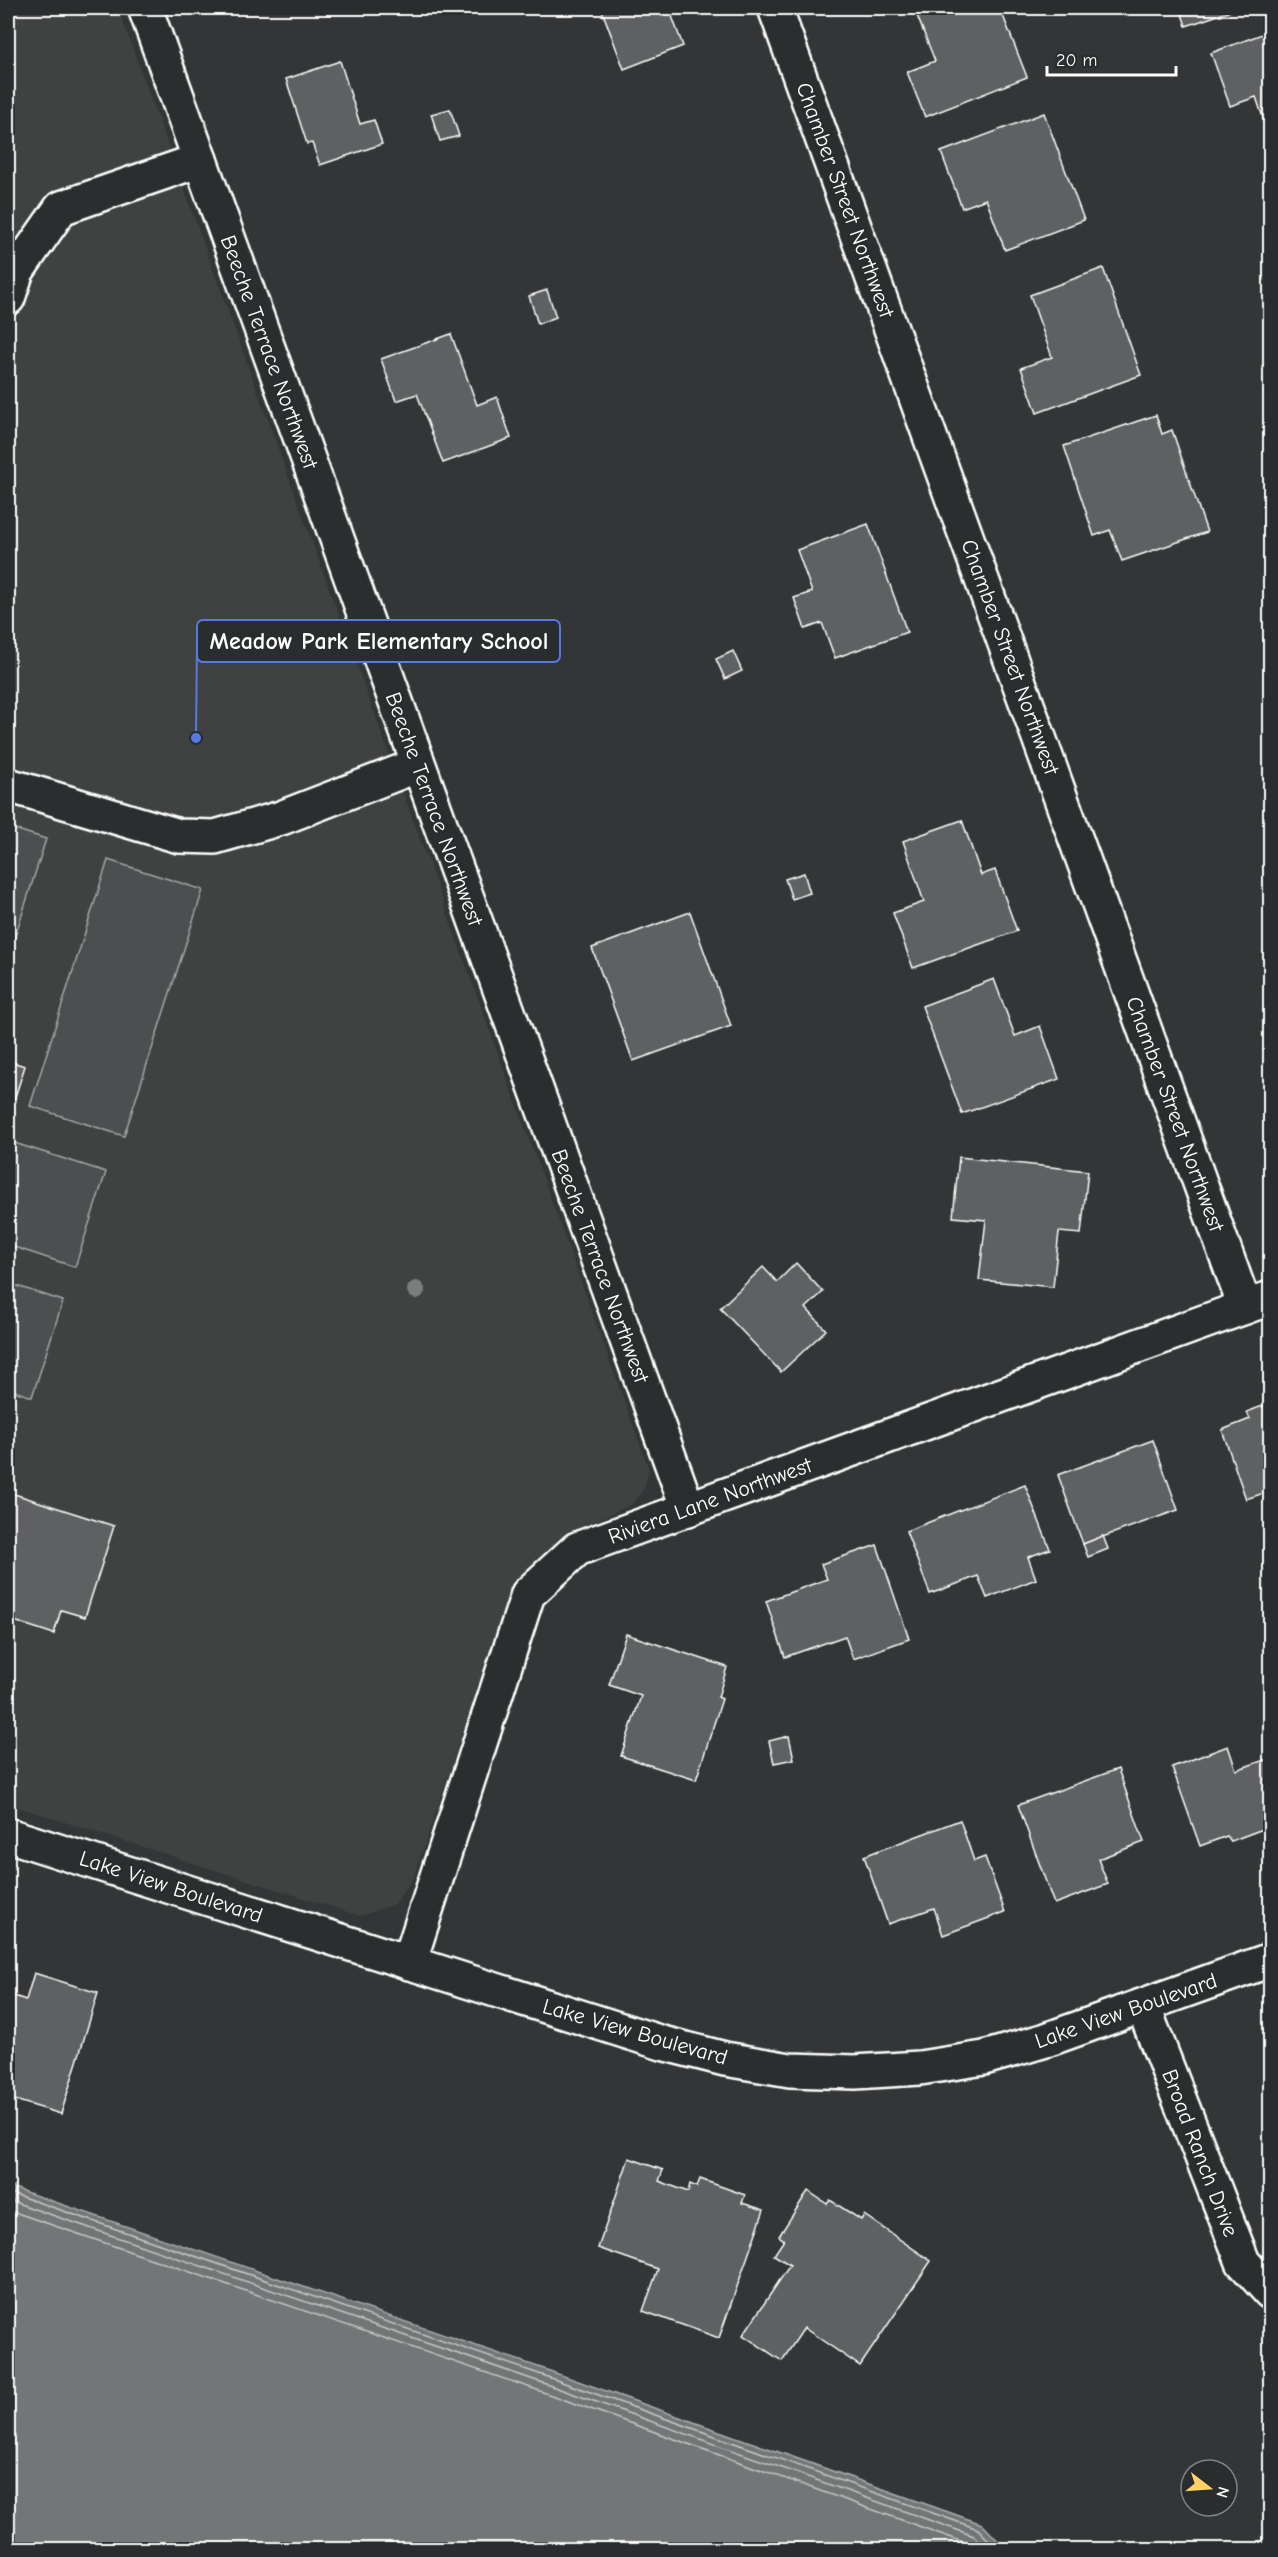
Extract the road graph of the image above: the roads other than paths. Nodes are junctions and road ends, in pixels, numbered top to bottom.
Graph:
1 (145, 8) edge
2 (775, 8) edge
3 (200, 160) junction
4 (8, 298) edge
5 (418, 765) junction
6 (8, 785) edge
7 (1258, 1302) edge
8 (688, 1509) junction
9 (8, 1835) edge
10 (1270, 1960) edge
11 (409, 1963) junction
12 (1143, 2006) junction
13 (1270, 2292) edge

1 - 3 street, Beeche Terrace Northwest
2 - 7 street, Chamber Street Northwest
3 - 4 street
3 - 5 street, Beeche Terrace Northwest
5 - 6 street
5 - 8 street, Beeche Terrace Northwest
7 - 8 street, Riviera Lane Northwest
8 - 11 street, Riviera Lane Northwest
9 - 11 street, Lake View Boulevard
10 - 12 street, Lake View Boulevard
11 - 12 street, Lake View Boulevard
12 - 13 street, Broad Ranch Drive

